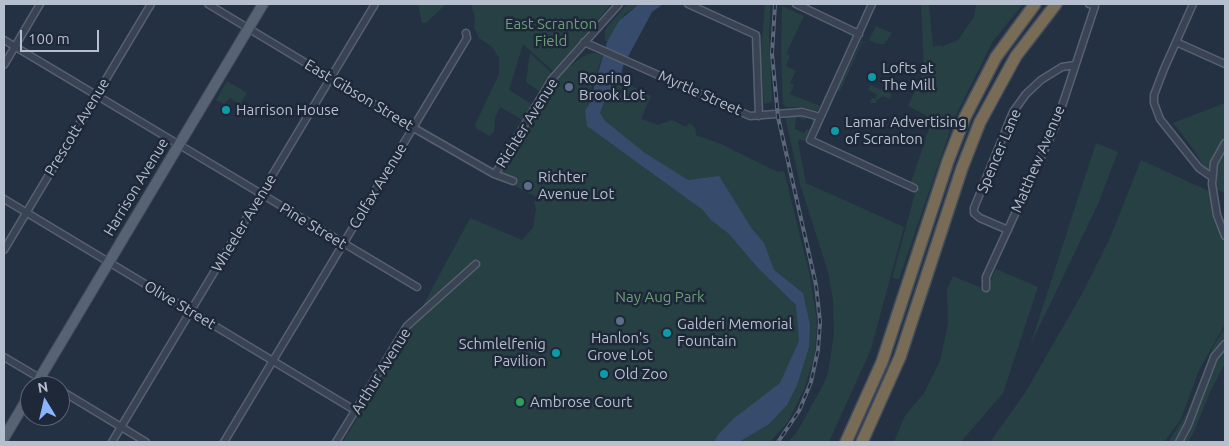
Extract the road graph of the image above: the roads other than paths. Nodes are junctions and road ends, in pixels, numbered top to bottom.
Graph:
1 (40, 4) edge
2 (151, 4) edge
3 (208, 4) edge
4 (263, 4) edge
5 (375, 4) edge
6 (619, 4) edge
7 (688, 4) edge
8 (796, 4) edge
9 (872, 4) edge
10 (1035, 4) edge
11 (1056, 4) edge
12 (1193, 4) edge
13 (1093, 5) edge
14 (249, 28) junction
15 (466, 33) dead end
16 (859, 34) junction
17 (4, 40) edge
18 (584, 42) junction
19 (1176, 42) junction
20 (14, 47) junction
21 (1225, 64) edge
22 (4, 65) edge
23 (1075, 65) junction
24 (330, 78) junction
25 (96, 95) junction
26 (759, 116) junction
27 (820, 117) junction
28 (412, 127) junction
29 (1225, 143) edge
30 (179, 145) junction
31 (495, 174) junction
32 (1212, 177) junction
33 (514, 181) dead end
34 (914, 188) dead end
35 (261, 194) junction
36 (4, 199) edge
37 (26, 212) junction
38 (1008, 230) junction
39 (1225, 236) edge
40 (344, 244) junction
41 (4, 250) edge
42 (109, 262) junction
43 (476, 264) dead end
44 (418, 287) dead end
45 (986, 288) dead end
46 (191, 312) junction
47 (1225, 344) edge
48 (4, 357) edge
49 (272, 360) junction
50 (29, 376) edge
51 (41, 376) edge
52 (70, 396) edge
53 (356, 410) junction
54 (20, 411) edge
55 (121, 428) junction
56 (4, 438) edge
57 (112, 442) edge
58 (146, 442) edge
59 (224, 442) edge
60 (336, 442) edge
61 (846, 442) edge
62 (862, 442) edge
63 (1179, 442) edge

1 - 20 street
2 - 25 street, Prescott Avenue
3 - 14 street, East Gibson Street
4 - 14 main road, Harrison Avenue
5 - 24 street, Wheeler Avenue
6 - 18 street, Richter Avenue
7 - 26 street
8 - 16 street
9 - 16 street
10 - 61 highway
11 - 62 highway
12 - 19 street
13 - 23 street, Matthew Avenue
14 - 24 street, East Gibson Street
14 - 30 main road, Harrison Avenue
15 - 28 street, Colfax Avenue
16 - 27 street
17 - 20 street, Pine Street
18 - 26 street, Myrtle Street
18 - 31 street, Richter Avenue
19 - 21 street
19 - 32 street
20 - 22 street
20 - 25 street, Pine Street
23 - 38 street, Matthew Avenue
23 - 38 street, Spencer Lane
24 - 28 street, East Gibson Street
24 - 35 street, Wheeler Avenue
25 - 30 street, Pine Street
25 - 37 street, Prescott Avenue
26 - 27 street, Myrtle Street
27 - 34 street
28 - 31 street, East Gibson Street
28 - 40 street, Colfax Avenue
29 - 32 street
30 - 35 street, Pine Street
30 - 42 main road, Harrison Avenue
31 - 33 street, East Gibson Street
32 - 39 street
35 - 40 street, Pine Street
35 - 46 street, Wheeler Avenue
36 - 37 street, Olive Street
37 - 41 street, Prescott Avenue
37 - 42 street, Olive Street
38 - 45 street, Matthew Avenue
40 - 44 street, Pine Street
40 - 49 street, Colfax Avenue
42 - 46 street, Olive Street
42 - 51 main road, Harrison Avenue
43 - 53 street, Arthur Avenue
46 - 49 street, Olive Street
46 - 55 street, Wheeler Avenue
47 - 63 street
48 - 50 street
49 - 53 street, Olive Street
49 - 59 street, Colfax Avenue
52 - 55 street
53 - 60 street, Arthur Avenue
54 - 56 main road
55 - 57 street, Wheeler Avenue
55 - 58 street

